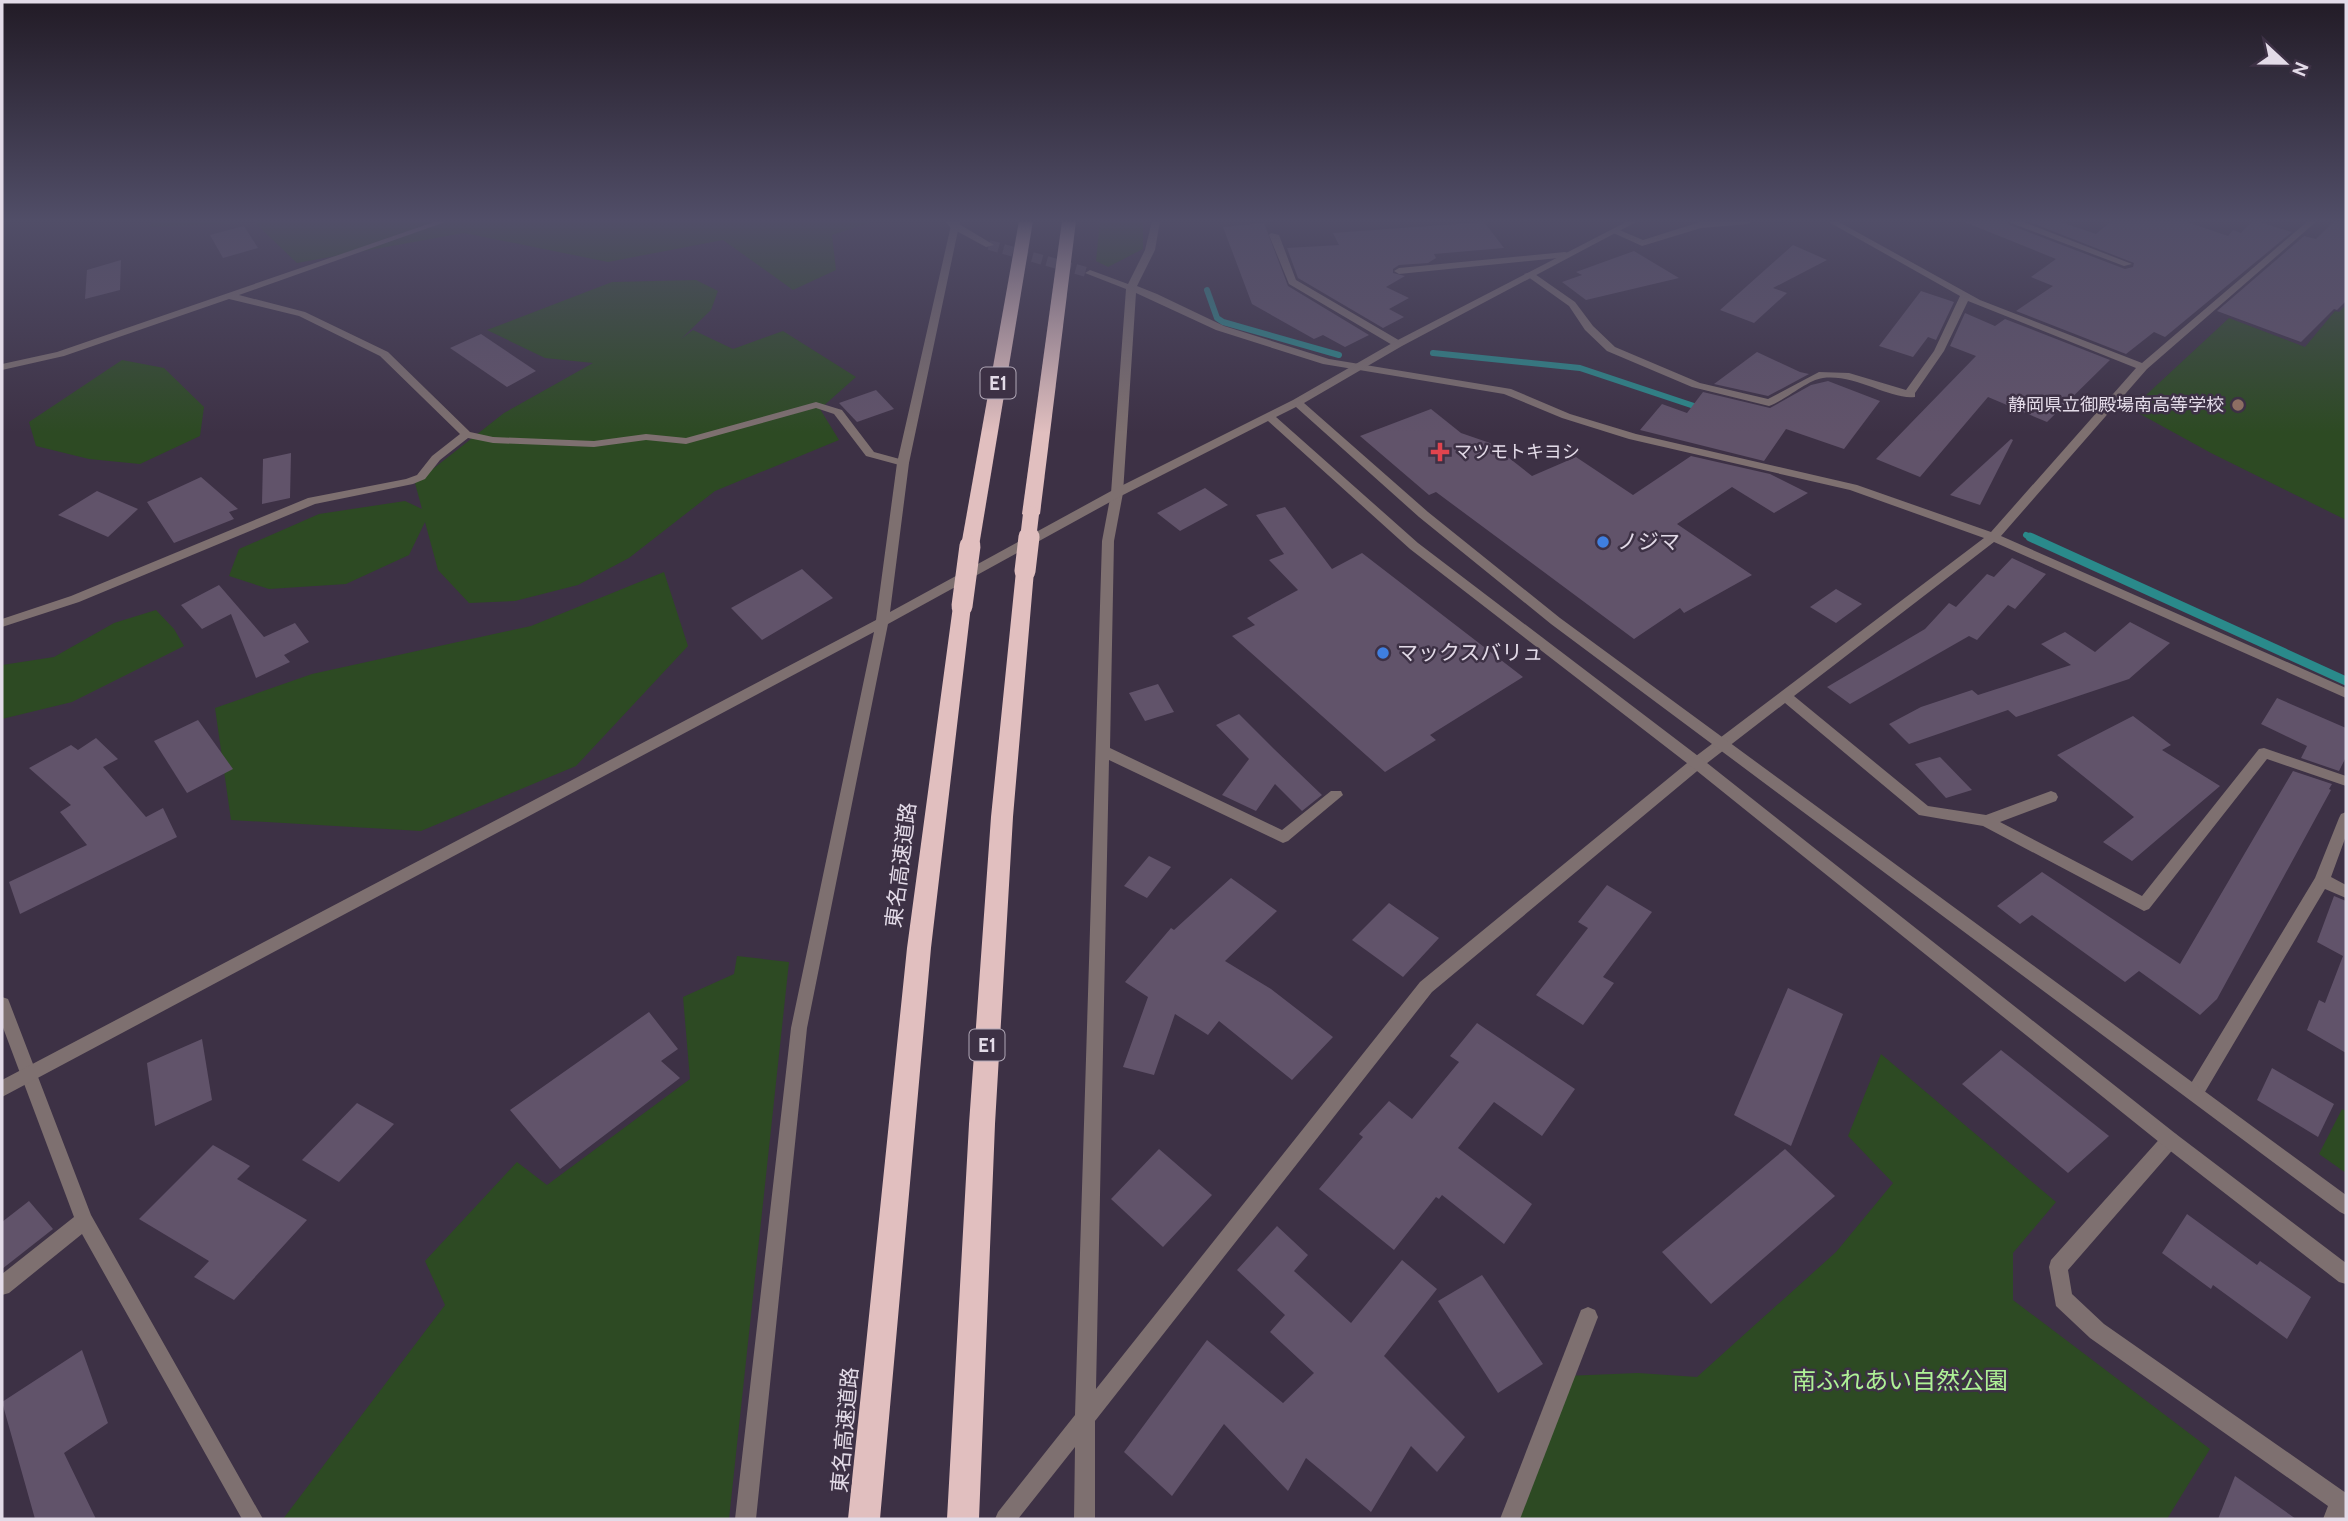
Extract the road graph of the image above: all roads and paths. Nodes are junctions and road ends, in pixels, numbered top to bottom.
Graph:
1 (241, 292) edge
2 (938, 292) edge
3 (1014, 292) edge
4 (1060, 292) edge
5 (1131, 292) edge
6 (1142, 292) edge
7 (1309, 292) edge
8 (1495, 292) edge
9 (1555, 292) edge
10 (1958, 292) edge
11 (2230, 292) edge
12 (230, 296) junction
13 (1965, 296) junction
14 (1398, 344) junction
15 (2, 367) edge
16 (1359, 367) junction
17 (2143, 367) junction
18 (1297, 402) junction
19 (1268, 415) junction
20 (466, 434) junction
21 (902, 463) junction
22 (1117, 493) junction
23 (1993, 537) junction
24 (883, 622) junction
25 (2, 623) edge
26 (2346, 694) edge
27 (1787, 696) junction
28 (1721, 745) junction
29 (1102, 750) junction
30 (1697, 763) junction
31 (2346, 781) edge
32 (1336, 795) dead end
33 (2051, 797) dead end
34 (2346, 818) edge
35 (1986, 821) junction
36 (2322, 880) junction
37 (2346, 892) edge
38 (2, 1004) edge
39 (29, 1075) junction
40 (2, 1090) edge
41 (2196, 1091) junction
42 (2170, 1140) junction
43 (2346, 1206) edge
44 (84, 1220) junction
45 (2346, 1275) edge
46 (2, 1286) edge
47 (1588, 1317) dead end
48 (1084, 1416) junction
49 (2340, 1509) edge
50 (1090, 1515) edge
51 (253, 1519) edge
52 (746, 1519) edge
53 (864, 1519) edge
54 (963, 1519) edge
55 (1005, 1519) edge
56 (1510, 1519) edge

1 - 12 street
2 - 21 street
3 - 53 highway, 東名高速道路 / E1, bridge
4 - 54 highway, E1, bridge
5 - 22 street
6 - 16 street
7 - 14 street
8 - 14 street
9 - 13 street
10 - 13 street
11 - 17 street
12 - 15 street
12 - 20 street
13 - 17 street
14 - 16 street
16 - 18 street
16 - 23 street
17 - 23 street
18 - 19 street
18 - 28 street
19 - 22 street
19 - 30 street
20 - 21 street
20 - 25 street
21 - 24 street
22 - 24 street
22 - 29 street
23 - 26 street
23 - 27 street
24 - 39 street
24 - 52 street
27 - 28 street
27 - 35 street
28 - 30 street
28 - 41 street
29 - 32 street
29 - 48 street
30 - 42 street
30 - 48 street
31 - 35 street
33 - 35 street
34 - 36 street
36 - 37 street
36 - 41 street
38 - 39 street
39 - 40 street
39 - 44 street
41 - 43 street
42 - 45 street
42 - 49 street
44 - 46 street
44 - 51 street
47 - 56 street
48 - 50 street
48 - 55 street

